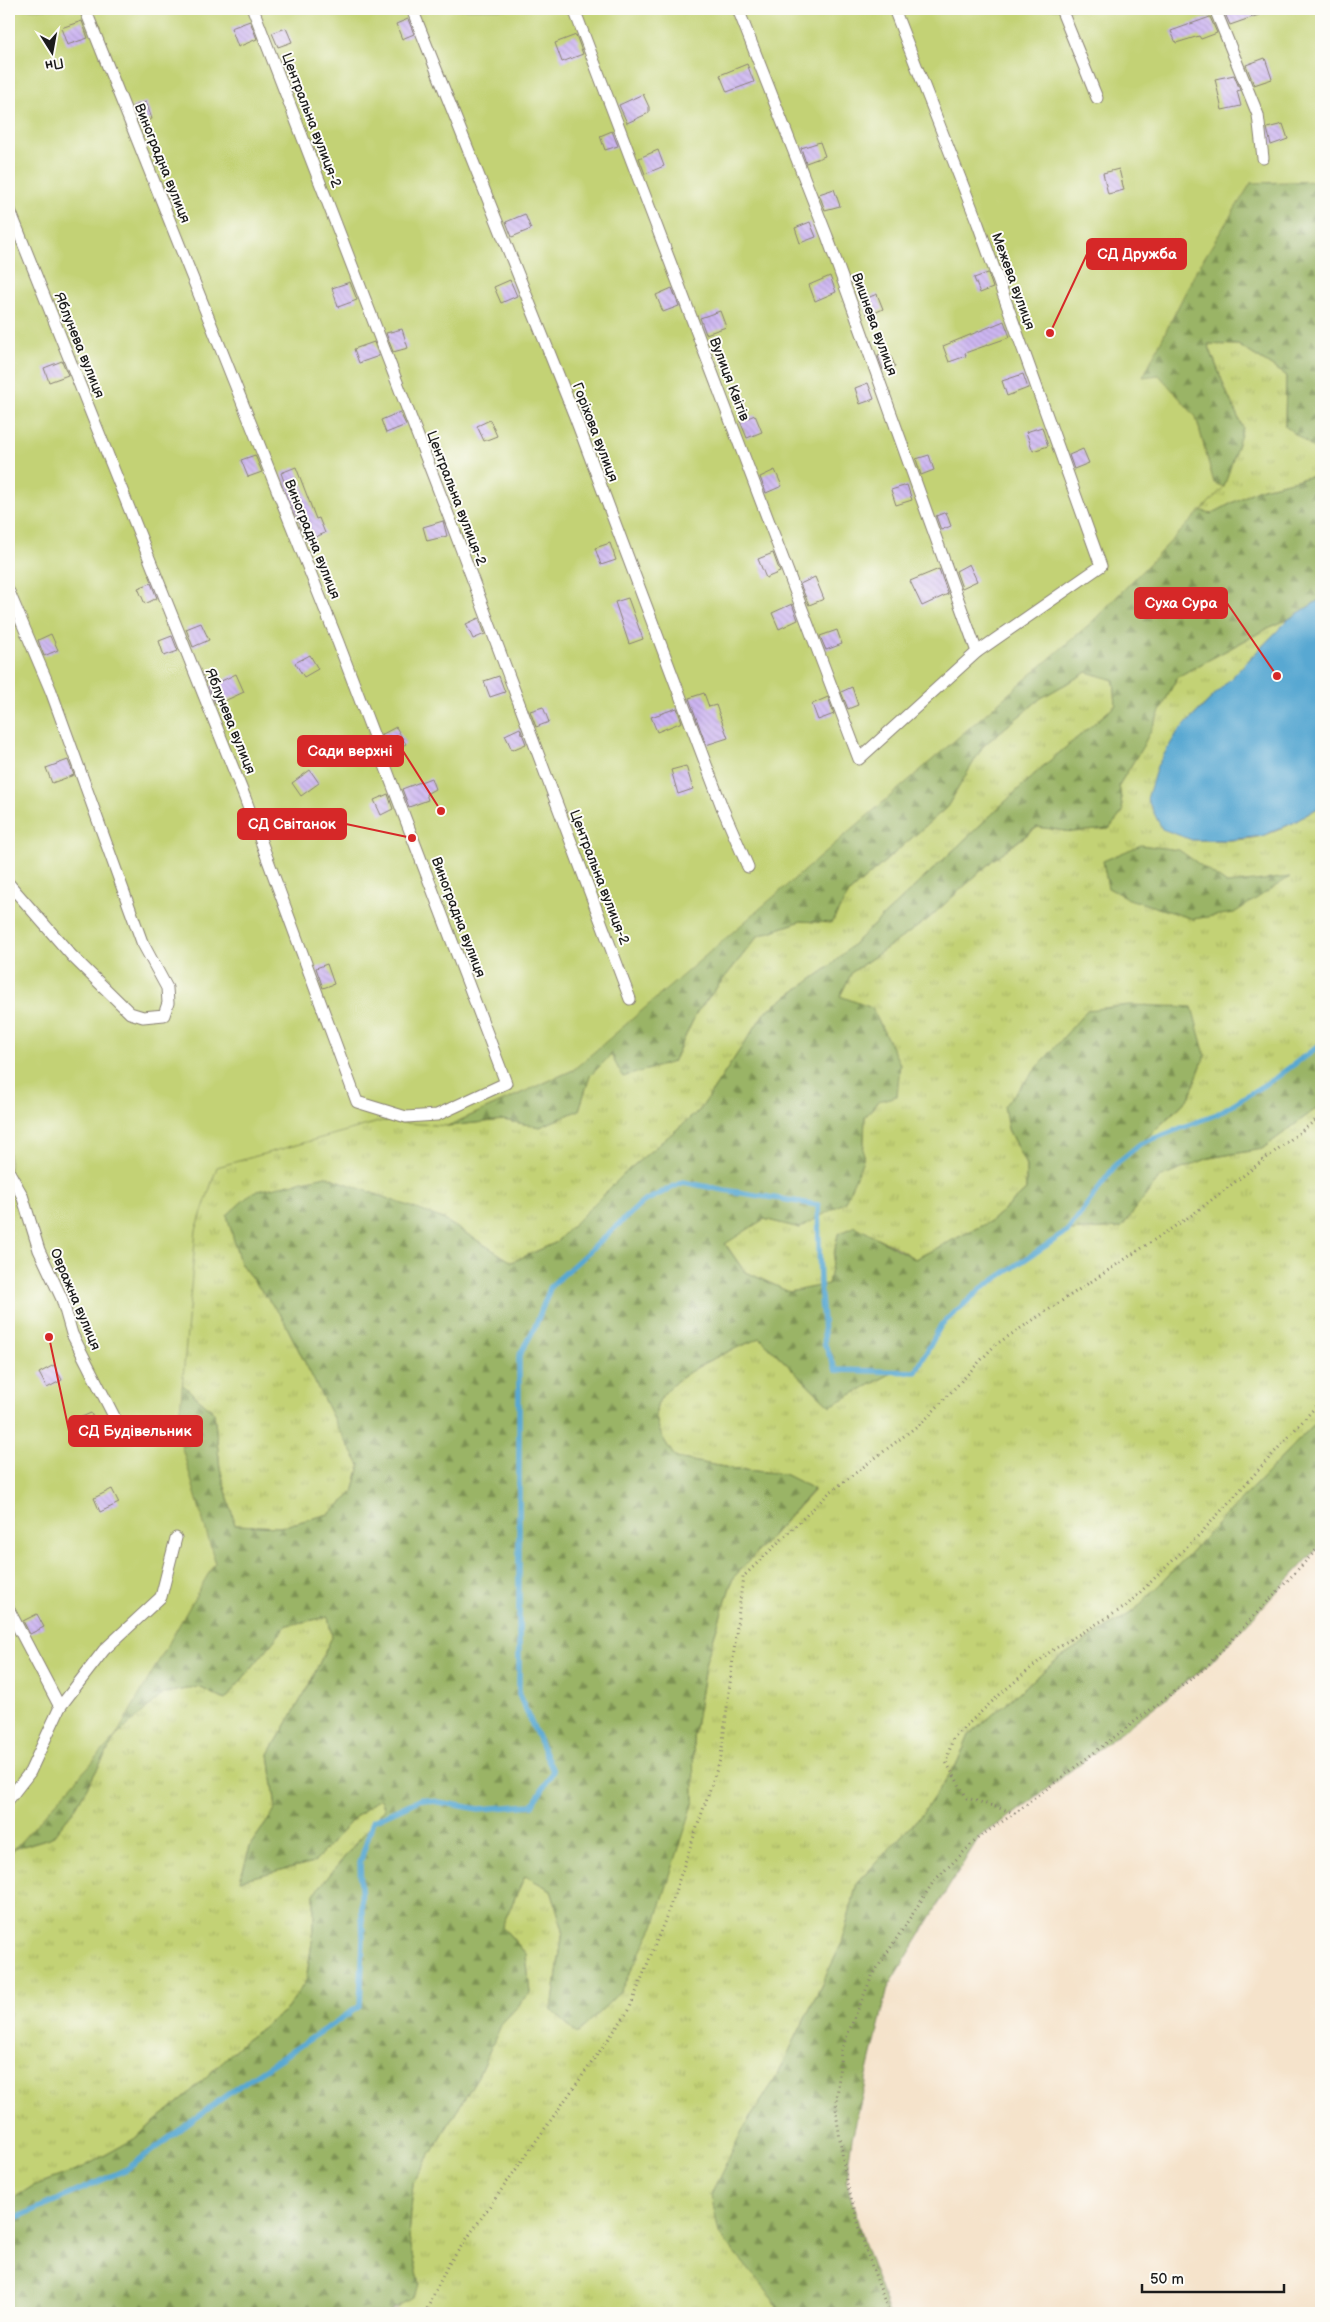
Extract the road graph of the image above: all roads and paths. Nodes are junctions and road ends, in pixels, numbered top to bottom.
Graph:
1 (85, 9) edge
2 (253, 9) edge
3 (412, 9) edge
4 (574, 9) edge
5 (738, 9) edge
6 (894, 9) edge
7 (1061, 9) edge
8 (1215, 9) edge
9 (1097, 98) dead end
10 (1263, 158) dead end
11 (9, 208) edge
12 (9, 592) edge
13 (977, 652) junction
14 (748, 867) dead end
15 (9, 884) edge
16 (630, 999) dead end
17 (506, 1084) joint
18 (1321, 1116) edge
19 (9, 1172) edge
20 (1321, 1401) edge
21 (123, 1434) dead end
22 (176, 1538) dead end
23 (1321, 1546) edge
24 (9, 1610) edge
25 (60, 1707) junction
26 (9, 1799) edge
27 (1015, 1813) junction
28 (425, 2313) edge
29 (889, 2313) edge

1 - 17 lane, Виноградна вулиця
2 - 16 lane, Центральна вулиця-2
3 - 14 lane, Горіхова вулиця
4 - 13 lane, Вулиця Квітів
5 - 13 lane, Вишнева вулиця
6 - 13 lane, Межева вулиця
7 - 9 lane
8 - 10 lane
11 - 17 lane, Яблунева вулиця
12 - 15 lane
18 - 28 path
19 - 21 lane, Овражна вулиця
20 - 27 path
22 - 25 lane
23 - 27 path
24 - 25 lane
25 - 26 lane
27 - 29 path

